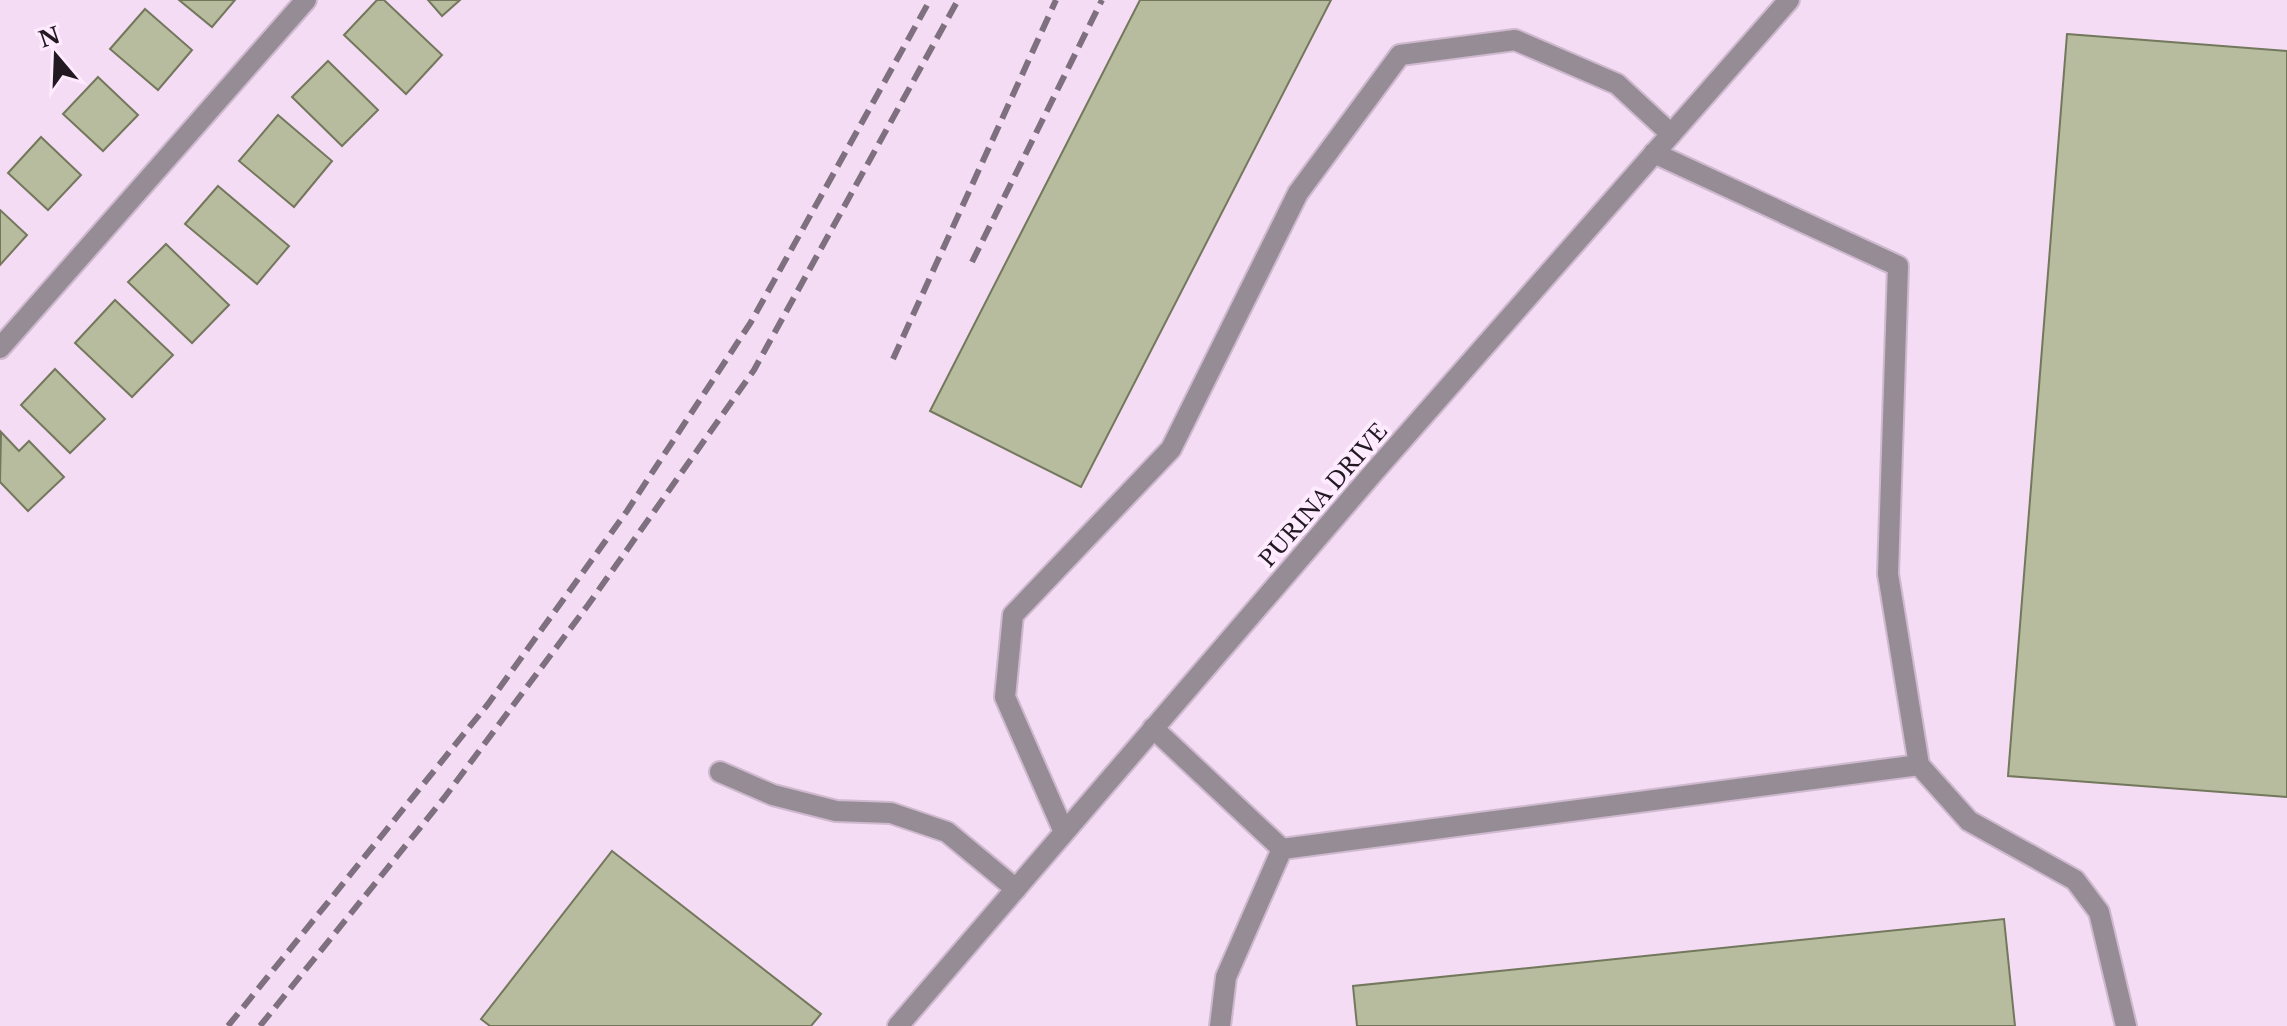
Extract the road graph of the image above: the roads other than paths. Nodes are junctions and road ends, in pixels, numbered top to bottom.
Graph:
1 (306, 0) edge
2 (1789, 0) edge
3 (1671, 134) junction
4 (1654, 153) junction
5 (0, 348) edge
6 (1153, 728) junction
7 (1919, 765) junction
8 (720, 772) dead end
9 (1064, 832) junction
10 (1282, 849) junction
11 (1016, 889) junction
12 (898, 1026) edge
13 (1220, 1026) edge
14 (2126, 1026) edge

1 - 5 street
2 - 3 street, PURINA DRIVE
3 - 4 street, PURINA DRIVE
3 - 9 street
4 - 6 street, PURINA DRIVE
4 - 7 street
6 - 9 street, PURINA DRIVE
6 - 10 street
7 - 10 street
7 - 14 street
8 - 11 street
9 - 11 street, PURINA DRIVE
10 - 13 street
11 - 12 street, PURINA DRIVE

